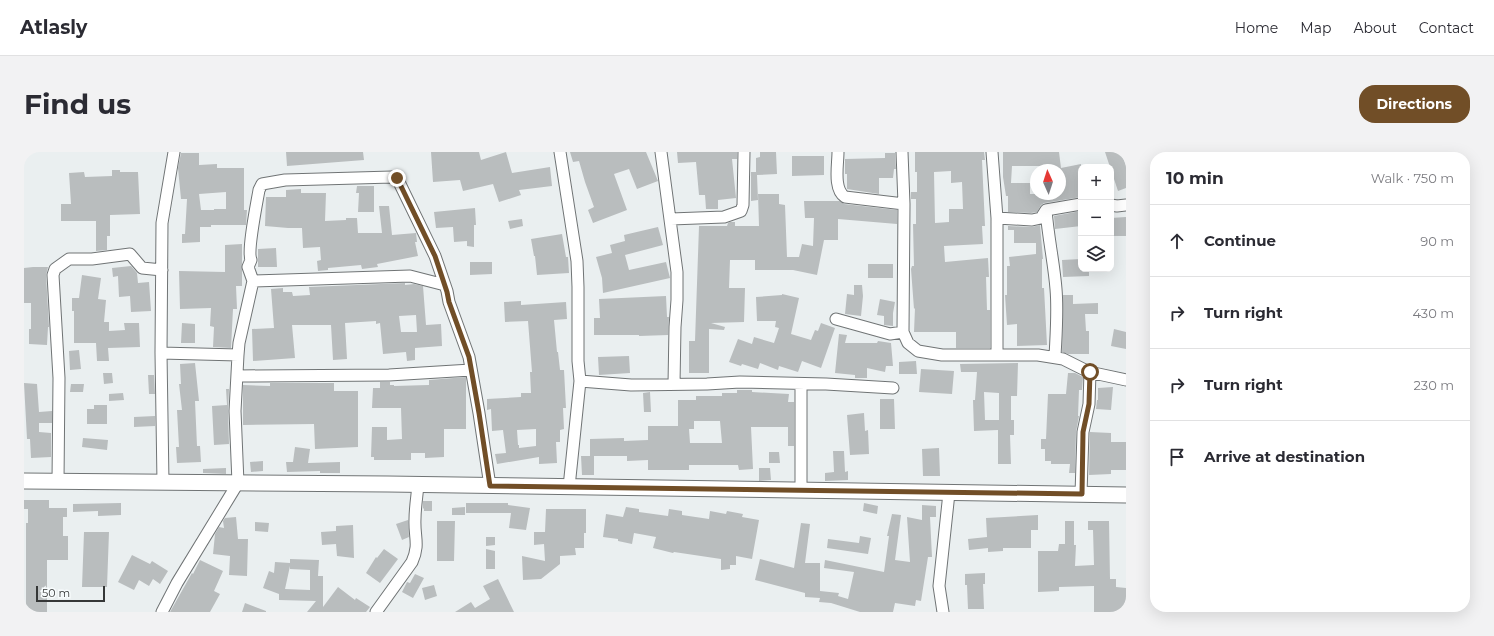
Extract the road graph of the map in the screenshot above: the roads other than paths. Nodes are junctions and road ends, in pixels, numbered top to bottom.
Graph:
1 (174, 152) edge
2 (560, 152) edge
3 (661, 152) edge
4 (744, 152) edge
5 (838, 152) edge
6 (902, 152) edge
7 (992, 152) edge
8 (904, 204) junction
9 (1078, 205) edge
10 (1114, 205) edge
11 (1126, 205) edge
12 (1046, 210) junction
13 (997, 218) junction
14 (671, 219) junction
15 (162, 270) junction
16 (253, 281) junction
17 (445, 285) junction
18 (836, 319) dead end
19 (903, 332) junction
20 (161, 354) junction
21 (238, 354) junction
22 (997, 355) junction
23 (1055, 357) junction
24 (470, 370) junction
25 (1090, 372) junction
26 (237, 376) junction
27 (1126, 380) edge
28 (580, 381) junction
29 (674, 384) junction
30 (801, 384) junction
31 (893, 388) dead end
32 (24, 481) edge
33 (58, 481) junction
34 (163, 483) junction
35 (238, 484) junction
36 (418, 485) junction
37 (490, 486) junction
38 (569, 487) junction
39 (801, 491) junction
40 (950, 493) junction
41 (1082, 494) junction
42 (1126, 495) edge
43 (162, 612) edge
44 (376, 612) edge
45 (943, 612) edge

1 - 15 street
2 - 28 street
3 - 14 street
4 - 14 street
5 - 8 street
6 - 8 street
7 - 13 street
8 - 19 street
9 - 12 street
10 - 11 street
12 - 13 street
12 - 23 street
13 - 22 street
14 - 29 street
15 - 20 street
15 - 33 street
16 - 17 street
16 - 17 street
16 - 21 street
17 - 24 street
18 - 19 street
19 - 22 street
20 - 21 street
20 - 34 street
21 - 26 street
22 - 23 street
23 - 25 street
24 - 26 street
24 - 37 street
25 - 27 street
25 - 41 street
26 - 35 street
28 - 29 street
28 - 38 street
29 - 30 street
30 - 31 street
30 - 39 street
32 - 33 main road
33 - 34 main road
34 - 35 main road
35 - 36 main road
35 - 43 street
36 - 37 main road
36 - 44 street
37 - 38 main road
38 - 39 main road
39 - 40 main road
40 - 41 main road
40 - 45 street
41 - 42 main road

